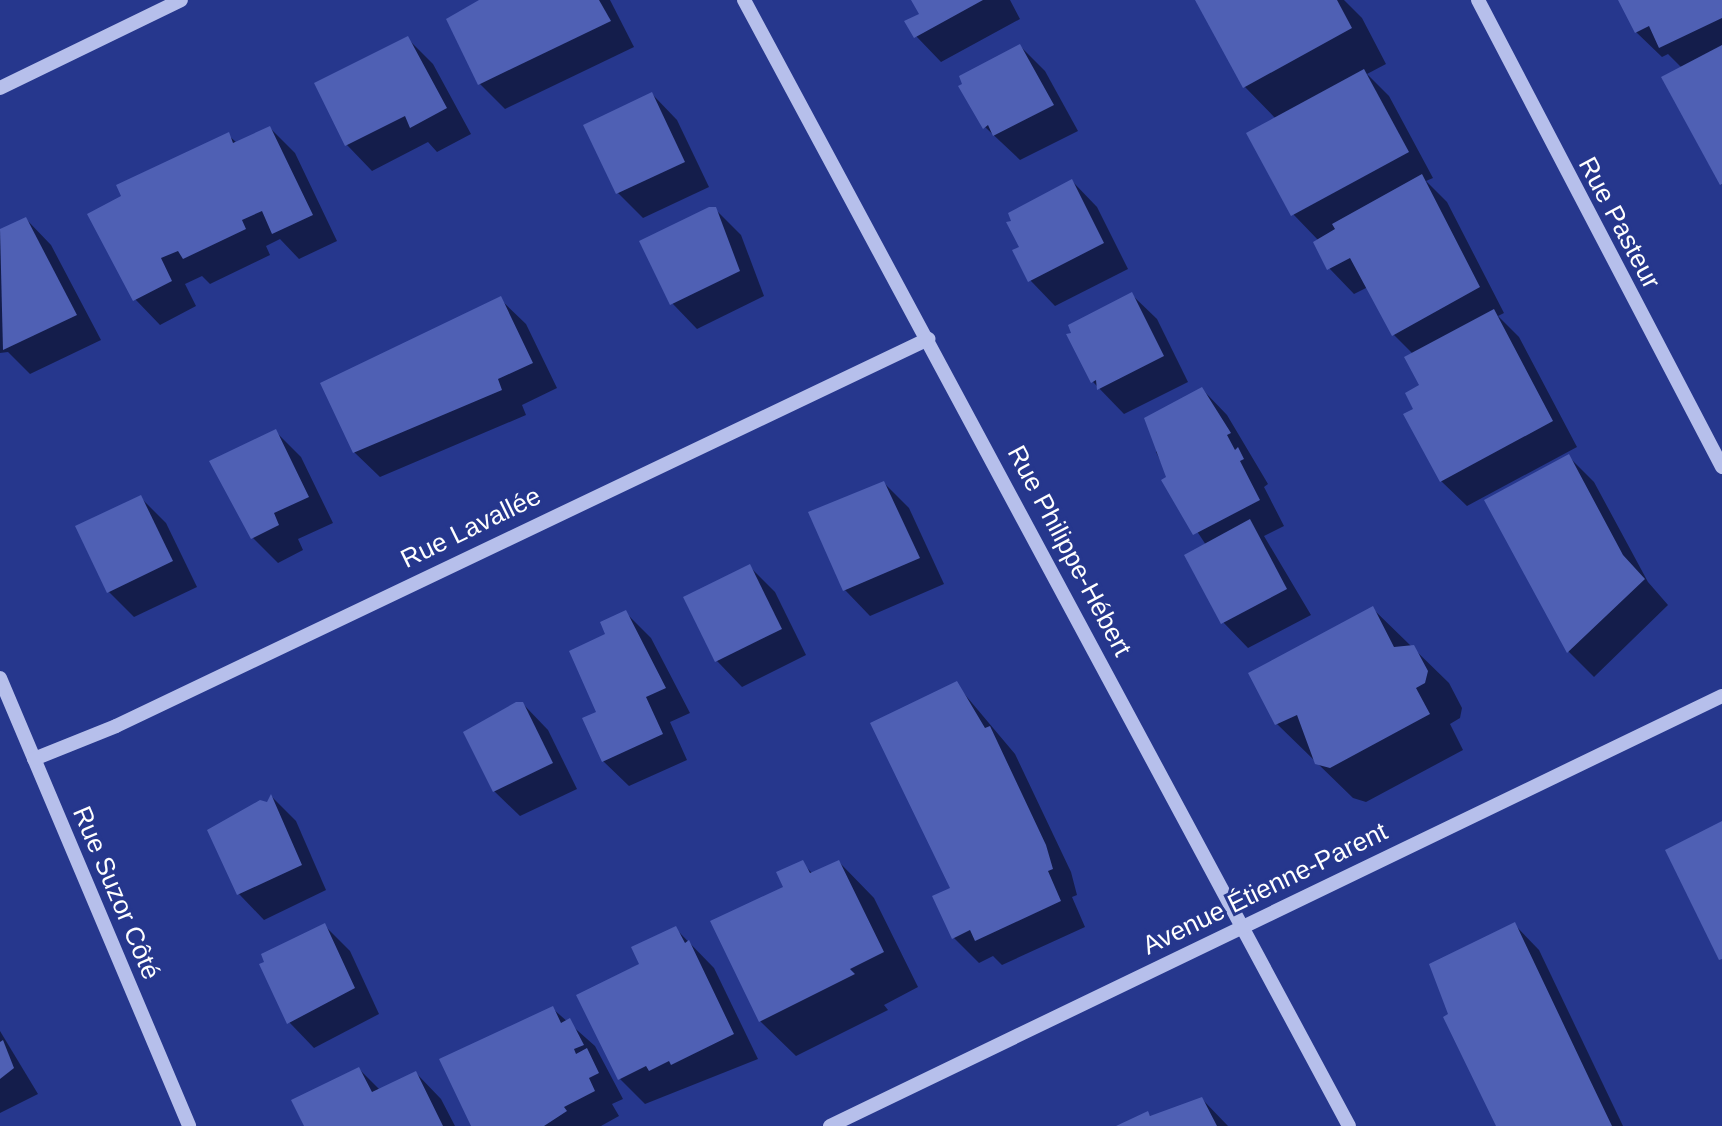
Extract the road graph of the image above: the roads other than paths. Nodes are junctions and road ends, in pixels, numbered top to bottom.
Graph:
1 (181, 0) edge
2 (744, 0) edge
3 (1478, 0) edge
4 (0, 88) edge
5 (928, 339) junction
6 (1722, 467) edge
7 (0, 678) edge
8 (1722, 696) edge
9 (34, 759) junction
10 (1243, 925) junction
11 (189, 1126) edge
12 (830, 1126) edge
13 (1349, 1126) edge

1 - 4 street
2 - 5 street, Rue Philippe-Hébert
3 - 6 street, Rue Pasteur
5 - 9 street, Rue Lavallée
5 - 10 street, Rue Philippe-Hébert
7 - 9 street, Rue Suzor Côté
8 - 10 street, Avenue Étienne-Parent
9 - 11 street, Rue Suzor Côté
10 - 12 street, Avenue Étienne-Parent
10 - 13 street, Rue Philippe-Hébert

